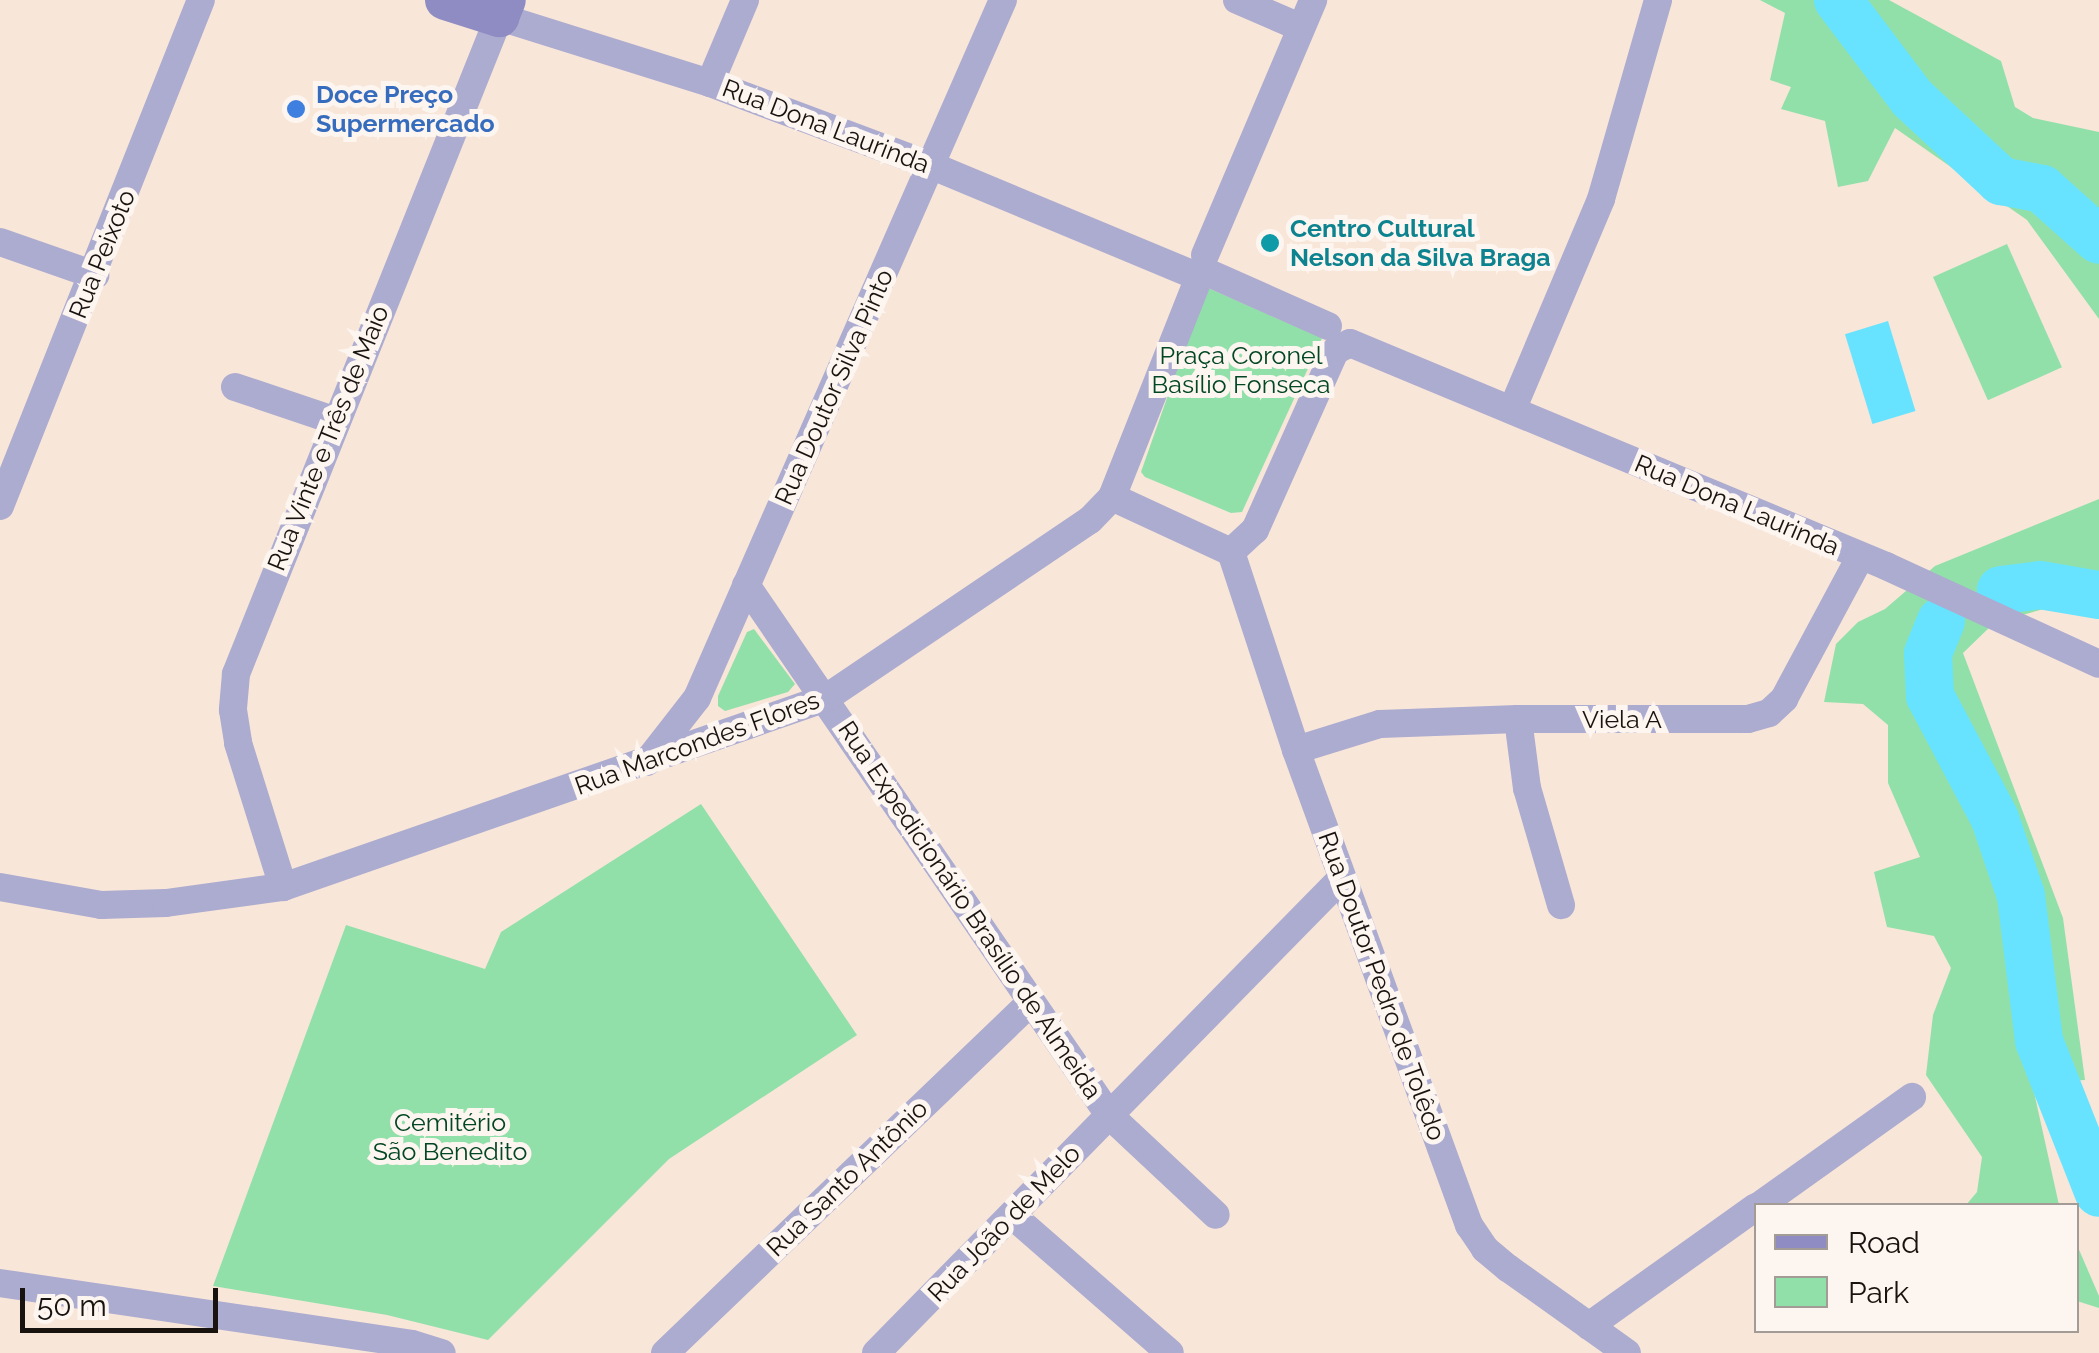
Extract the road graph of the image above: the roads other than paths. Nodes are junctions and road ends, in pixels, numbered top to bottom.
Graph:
1 (202, 0) edge
2 (445, 0) edge
3 (745, 0) edge
4 (1003, 0) edge
5 (1237, 0) edge
6 (1313, 0) edge
7 (1658, 0) edge
8 (503, 9) edge
9 (1293, 24) dead end
10 (710, 83) junction
11 (932, 166) junction
12 (0, 242) edge
13 (1205, 268) junction
14 (95, 275) junction
15 (1328, 326) dead end
16 (235, 387) dead end
17 (1512, 410) junction
18 (336, 421) junction
19 (1112, 497) junction
20 (0, 506) edge
21 (1231, 552) junction
22 (1860, 556) junction
23 (746, 585) junction
24 (2099, 664) edge
25 (697, 698) junction
26 (826, 698) junction
27 (1518, 718) junction
28 (726, 734) junction
29 (1296, 750) junction
30 (646, 764) junction
31 (1342, 878) junction
32 (0, 887) edge
33 (283, 887) junction
34 (1561, 905) dead end
35 (1030, 1003) junction
36 (1912, 1096) dead end
37 (1109, 1115) junction
38 (1762, 1203) edge
39 (1754, 1209) edge
40 (1216, 1215) dead end
41 (1013, 1216) junction
42 (0, 1283) edge
43 (1589, 1326) junction
44 (1619, 1351) edge
45 (442, 1353) edge
46 (665, 1353) edge
47 (876, 1353) edge
48 (1170, 1353) edge

1 - 14 street, Rua Peixoto
2 - 8 main road, Rua Dona Laurinda
3 - 10 street
4 - 11 street, Rua Doutor Silva Pinto
5 - 9 street
6 - 13 street, Rua Marcondes Flores
7 - 17 street
8 - 10 street, Rua Dona Laurinda
8 - 18 street, Rua Vinte e Três de Maio
10 - 11 street, Rua Dona Laurinda
11 - 13 street, Rua Dona Laurinda
11 - 23 street, Rua Doutor Silva Pinto
12 - 14 street
13 - 15 street, Rua Dona Laurinda
13 - 19 street, Rua Marcondes Flores
14 - 20 street, Rua Peixoto
16 - 18 street
17 - 21 street, Rua Dona Laurinda
17 - 22 street, Rua Dona Laurinda
18 - 33 street, Rua Vinte e Três de Maio
19 - 21 street
19 - 26 street, Rua Marcondes Flores
21 - 29 street, Rua Doutor Pedro de Tolêdo
22 - 24 street, Rua Dona Laurinda
22 - 27 street, Viela A
23 - 25 street, Rua Doutor Silva Pinto
23 - 26 street, Rua Expedicionário Brasílio de Almeida
25 - 28 street
25 - 30 street, Rua Doutor Silva Pinto
26 - 28 street, Rua Marcondes Flores
26 - 35 street, Rua Expedicionário Brasílio de Almeida
27 - 29 street, Viela A
27 - 34 street
28 - 30 street, Rua Marcondes Flores
29 - 31 street, Rua Doutor Pedro de Tolêdo
30 - 33 street, Rua Marcondes Flores
31 - 37 street, Rua João de Melo
31 - 43 street, Rua Doutor Pedro de Tolêdo
32 - 33 street, Rua Marcondes Flores
35 - 37 street, Rua Expedicionário Brasílio de Almeida
35 - 46 street, Rua Santo Antônio
36 - 38 street
37 - 40 street, Rua Expedicionário Brasílio de Almeida
37 - 41 street, Rua João de Melo
39 - 43 street
41 - 47 street, Rua João de Melo
41 - 48 street
42 - 45 street
43 - 44 street, Rua Doutor Pedro de Tolêdo

